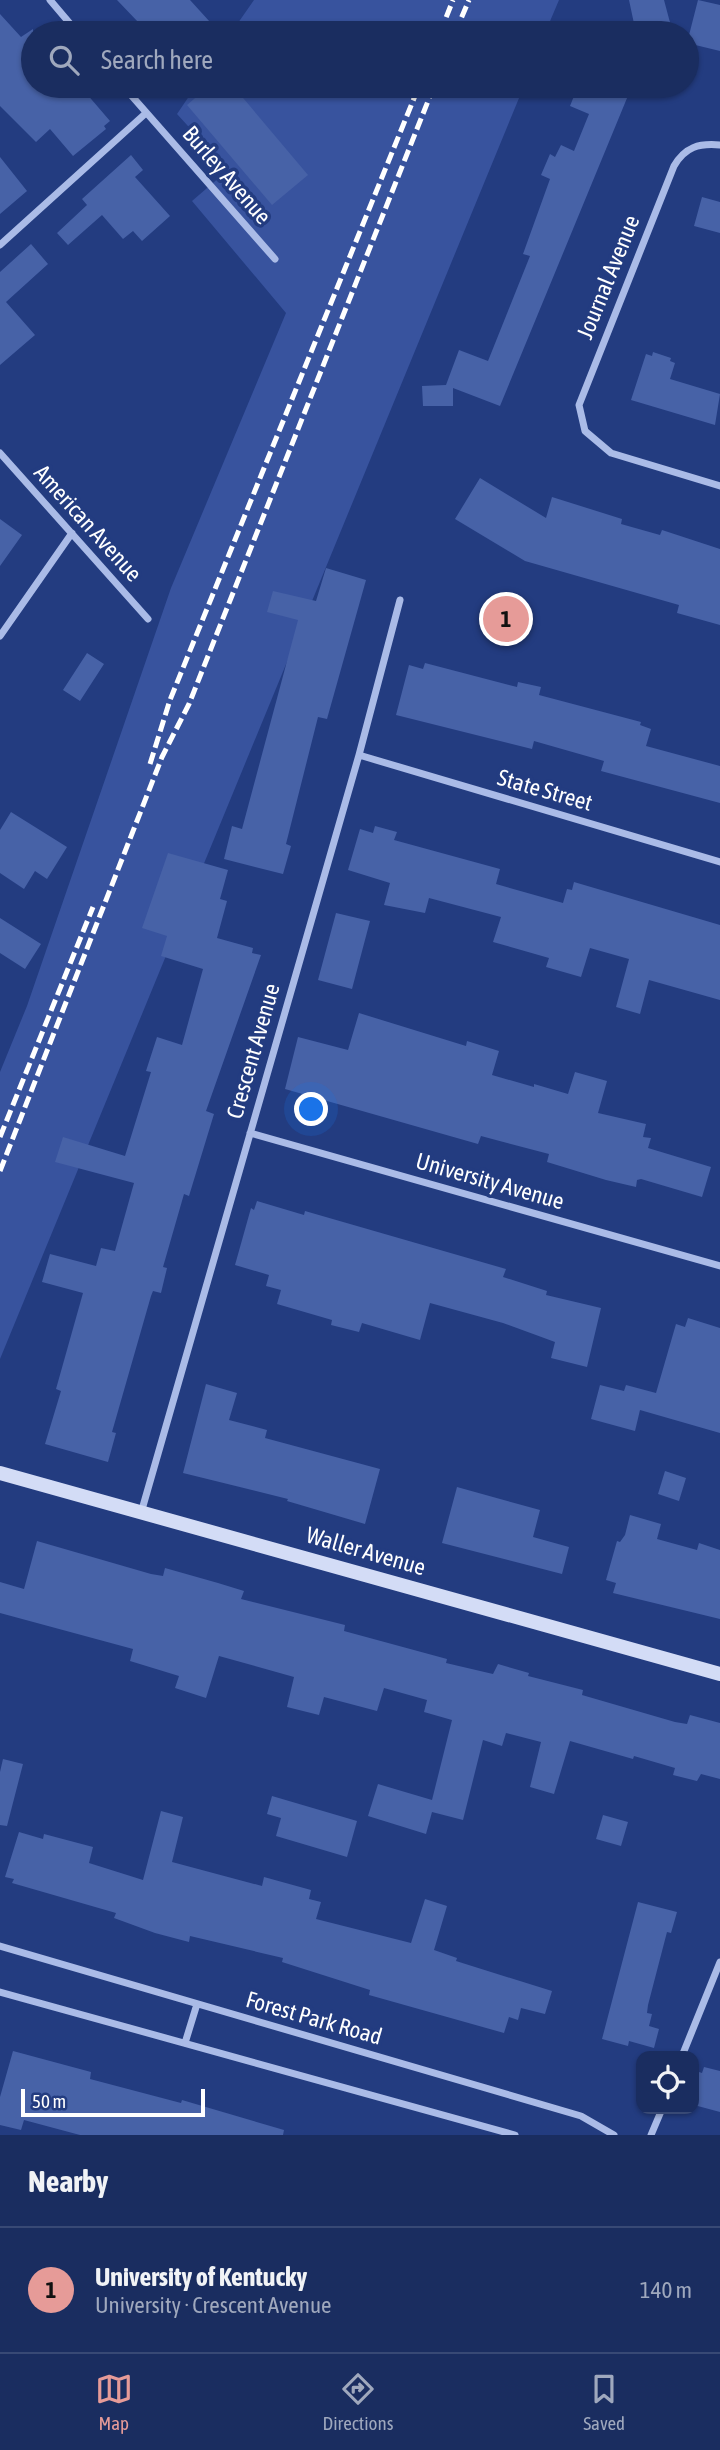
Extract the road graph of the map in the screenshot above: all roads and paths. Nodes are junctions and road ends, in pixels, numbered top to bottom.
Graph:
1 (50, 0) edge
2 (68, 21) edge
3 (133, 98) edge
4 (146, 113) junction
5 (720, 145) edge
6 (0, 245) edge
7 (275, 259) dead end
8 (0, 453) edge
9 (720, 486) edge
10 (72, 533) junction
11 (400, 600) dead end
12 (148, 619) dead end
13 (0, 636) edge
14 (359, 755) junction
15 (720, 862) edge
16 (250, 1133) junction
17 (720, 1266) edge
18 (0, 1473) edge
19 (141, 1513) junction
20 (720, 1674) edge
21 (0, 1946) edge
22 (720, 1962) edge
23 (0, 1992) edge
24 (197, 2004) junction
25 (185, 2043) junction
26 (684, 2051) edge
27 (660, 2114) edge
28 (515, 2135) edge
29 (614, 2135) edge
30 (651, 2135) edge

1 - 2 street
3 - 4 street, Burley Avenue
4 - 6 street
4 - 7 street, Burley Avenue
5 - 9 street, Journal Avenue
8 - 10 street, American Avenue
10 - 12 street, American Avenue
10 - 13 street
11 - 14 street, Crescent Avenue
14 - 15 street, State Street
14 - 16 street, Crescent Avenue
16 - 17 street, University Avenue
16 - 19 street, Crescent Avenue
18 - 19 main road, Waller Avenue
19 - 20 main road, Waller Avenue
21 - 24 street, Forest Park Road
22 - 26 street
23 - 25 street
24 - 25 street
24 - 29 street, Forest Park Road
25 - 28 street
27 - 30 street

